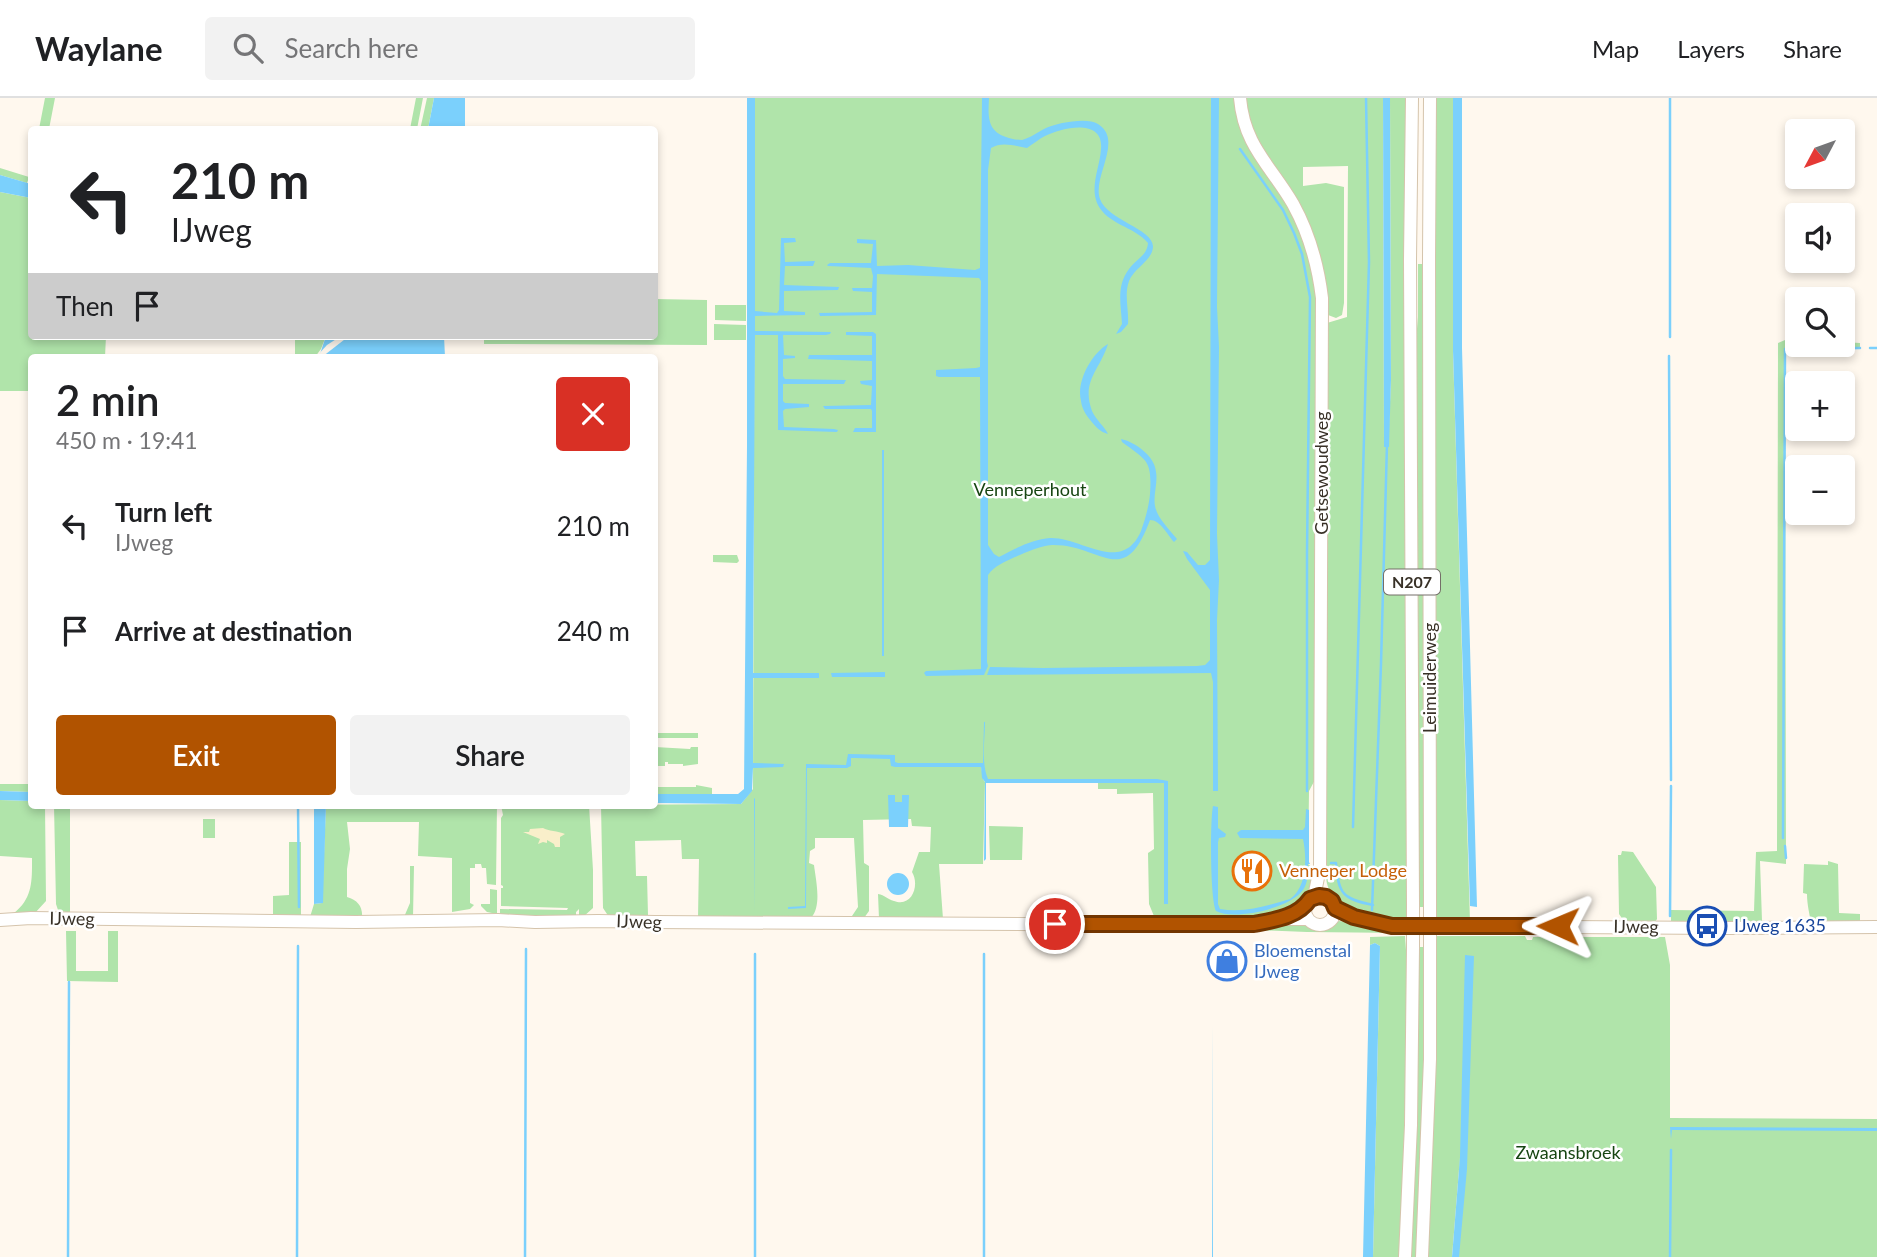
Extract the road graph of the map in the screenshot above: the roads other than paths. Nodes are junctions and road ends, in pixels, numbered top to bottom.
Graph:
1 (1240, 98) edge
2 (1412, 98) edge
3 (1430, 98) edge
4 (1314, 905) junction
5 (1333, 914) junction
6 (0, 920) edge
7 (1877, 927) edge
8 (1405, 1257) edge
9 (1422, 1257) edge

1 - 4 street, Getsewoudweg
2 - 8 street, Leimuiderweg / N207, bridge
3 - 9 street, Leimuiderweg / N207, bridge
4 - 5 street
4 - 5 street, IJweg
4 - 6 street, IJweg
5 - 7 street, IJweg

